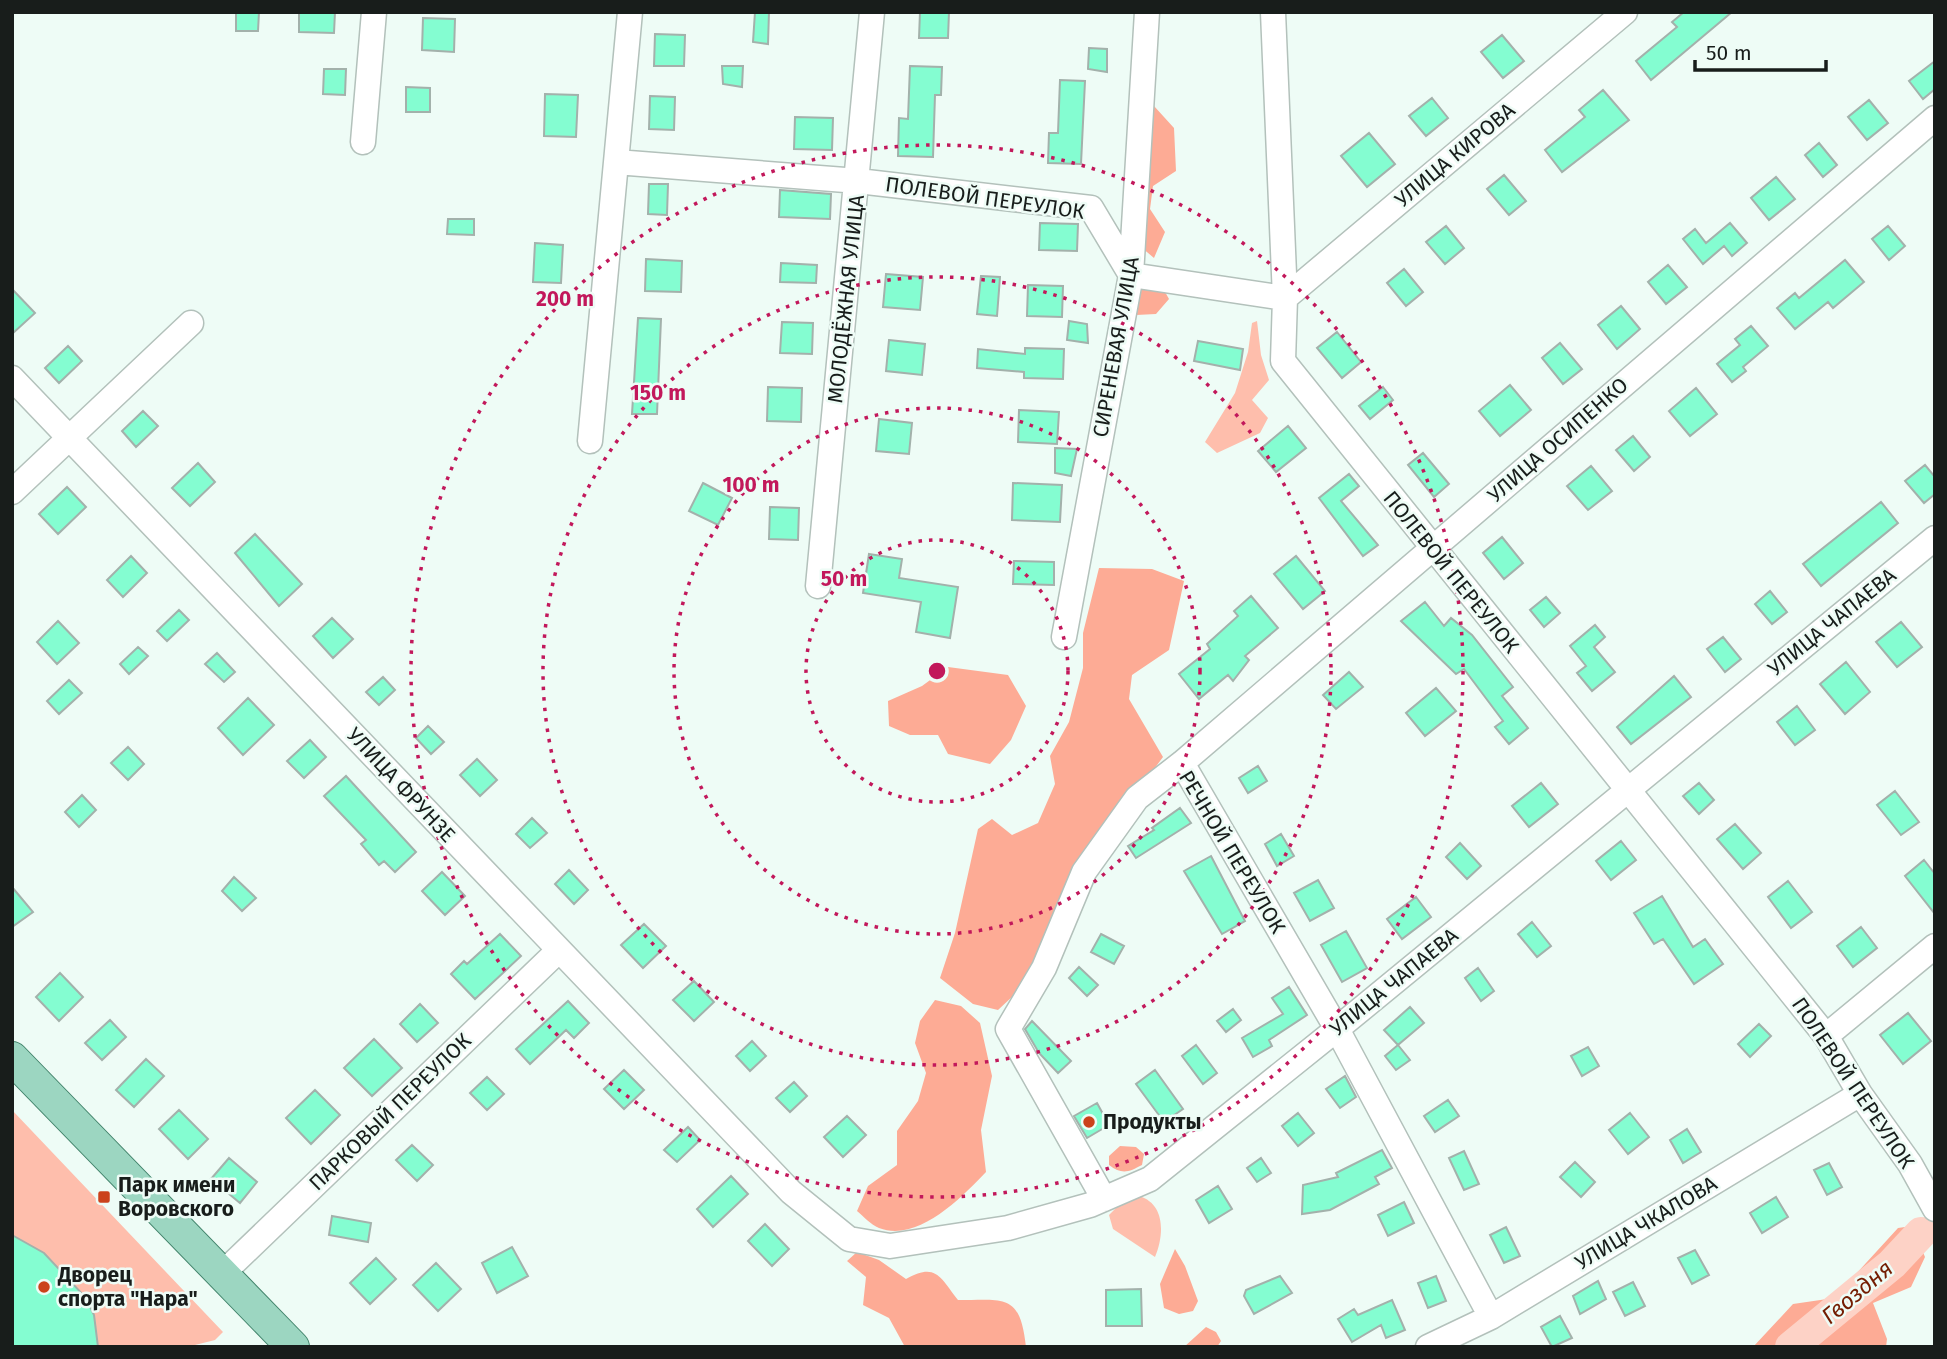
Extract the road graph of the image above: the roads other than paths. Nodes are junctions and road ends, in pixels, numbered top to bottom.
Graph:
1 (374, 12) edge
2 (630, 12) edge
3 (872, 12) edge
4 (1147, 12) edge
5 (1273, 12) edge
6 (1625, 12) edge
7 (1935, 118) edge
8 (363, 142) dead end
9 (616, 162) junction
10 (858, 181) junction
11 (1132, 275) junction
12 (1285, 298) junction
13 (191, 323) dead end
14 (12, 378) edge
15 (72, 437) junction
16 (590, 441) dead end
17 (12, 492) edge
18 (1935, 537) edge
19 (1431, 548) junction
20 (818, 586) dead end
21 (1064, 637) dead end
22 (1182, 763) junction
23 (1627, 790) junction
24 (1935, 946) edge
25 (558, 951) junction
26 (1337, 1029) junction
27 (1826, 1036) junction
28 (12, 1058) edge
29 (1860, 1094) junction
30 (791, 1192) joint
31 (1104, 1199) junction
32 (1935, 1209) edge
33 (222, 1274) junction
34 (1491, 1317) junction
35 (293, 1347) edge
36 (1428, 1347) edge

1 - 8 street
2 - 9 street
3 - 10 street, МОЛОДЁЖНАЯ УЛИЦА
4 - 11 street, СИРЕНЕВАЯ УЛИЦА
5 - 12 street, ПОЛЕВОЙ ПЕРЕУЛОК
6 - 12 street, УЛИЦА КИРОВА
7 - 19 street, УЛИЦА ОСИПЕНКО
9 - 10 street
9 - 16 street
10 - 11 street, ПОЛЕВОЙ ПЕРЕУЛОК
10 - 20 street, МОЛОДЁЖНАЯ УЛИЦА
11 - 12 street
11 - 21 street, СИРЕНЕВАЯ УЛИЦА
12 - 19 street, ПОЛЕВОЙ ПЕРЕУЛОК
13 - 15 street
14 - 15 street, УЛИЦА ФРУНЗЕ
15 - 17 street
15 - 25 street, УЛИЦА ФРУНЗЕ
18 - 23 street, УЛИЦА ЧАПАЕВА
19 - 22 street, УЛИЦА ОСИПЕНКО
19 - 23 street, ПОЛЕВОЙ ПЕРЕУЛОК
22 - 26 street, РЕЧНОЙ ПЕРЕУЛОК
22 - 31 street, РЕЧНОЙ ПЕРЕУЛОК
23 - 26 street, УЛИЦА ЧАПАЕВА
23 - 27 street, ПОЛЕВОЙ ПЕРЕУЛОК
24 - 27 street
25 - 30 street, УЛИЦА ФРУНЗЕ
25 - 33 street, ПАРКОВЫЙ ПЕРЕУЛОК
26 - 31 street, УЛИЦА ЧАПАЕВА
26 - 34 street, РЕЧНОЙ ПЕРЕУЛОК
27 - 29 street, ПОЛЕВОЙ ПЕРЕУЛОК
28 - 33 main road
29 - 32 street, ПОЛЕВОЙ ПЕРЕУЛОК
29 - 34 street, УЛИЦА ЧКАЛОВА
30 - 31 street, УЛИЦА ЧАПАЕВА
33 - 35 main road
34 - 36 street, УЛИЦА ЧКАЛОВА

